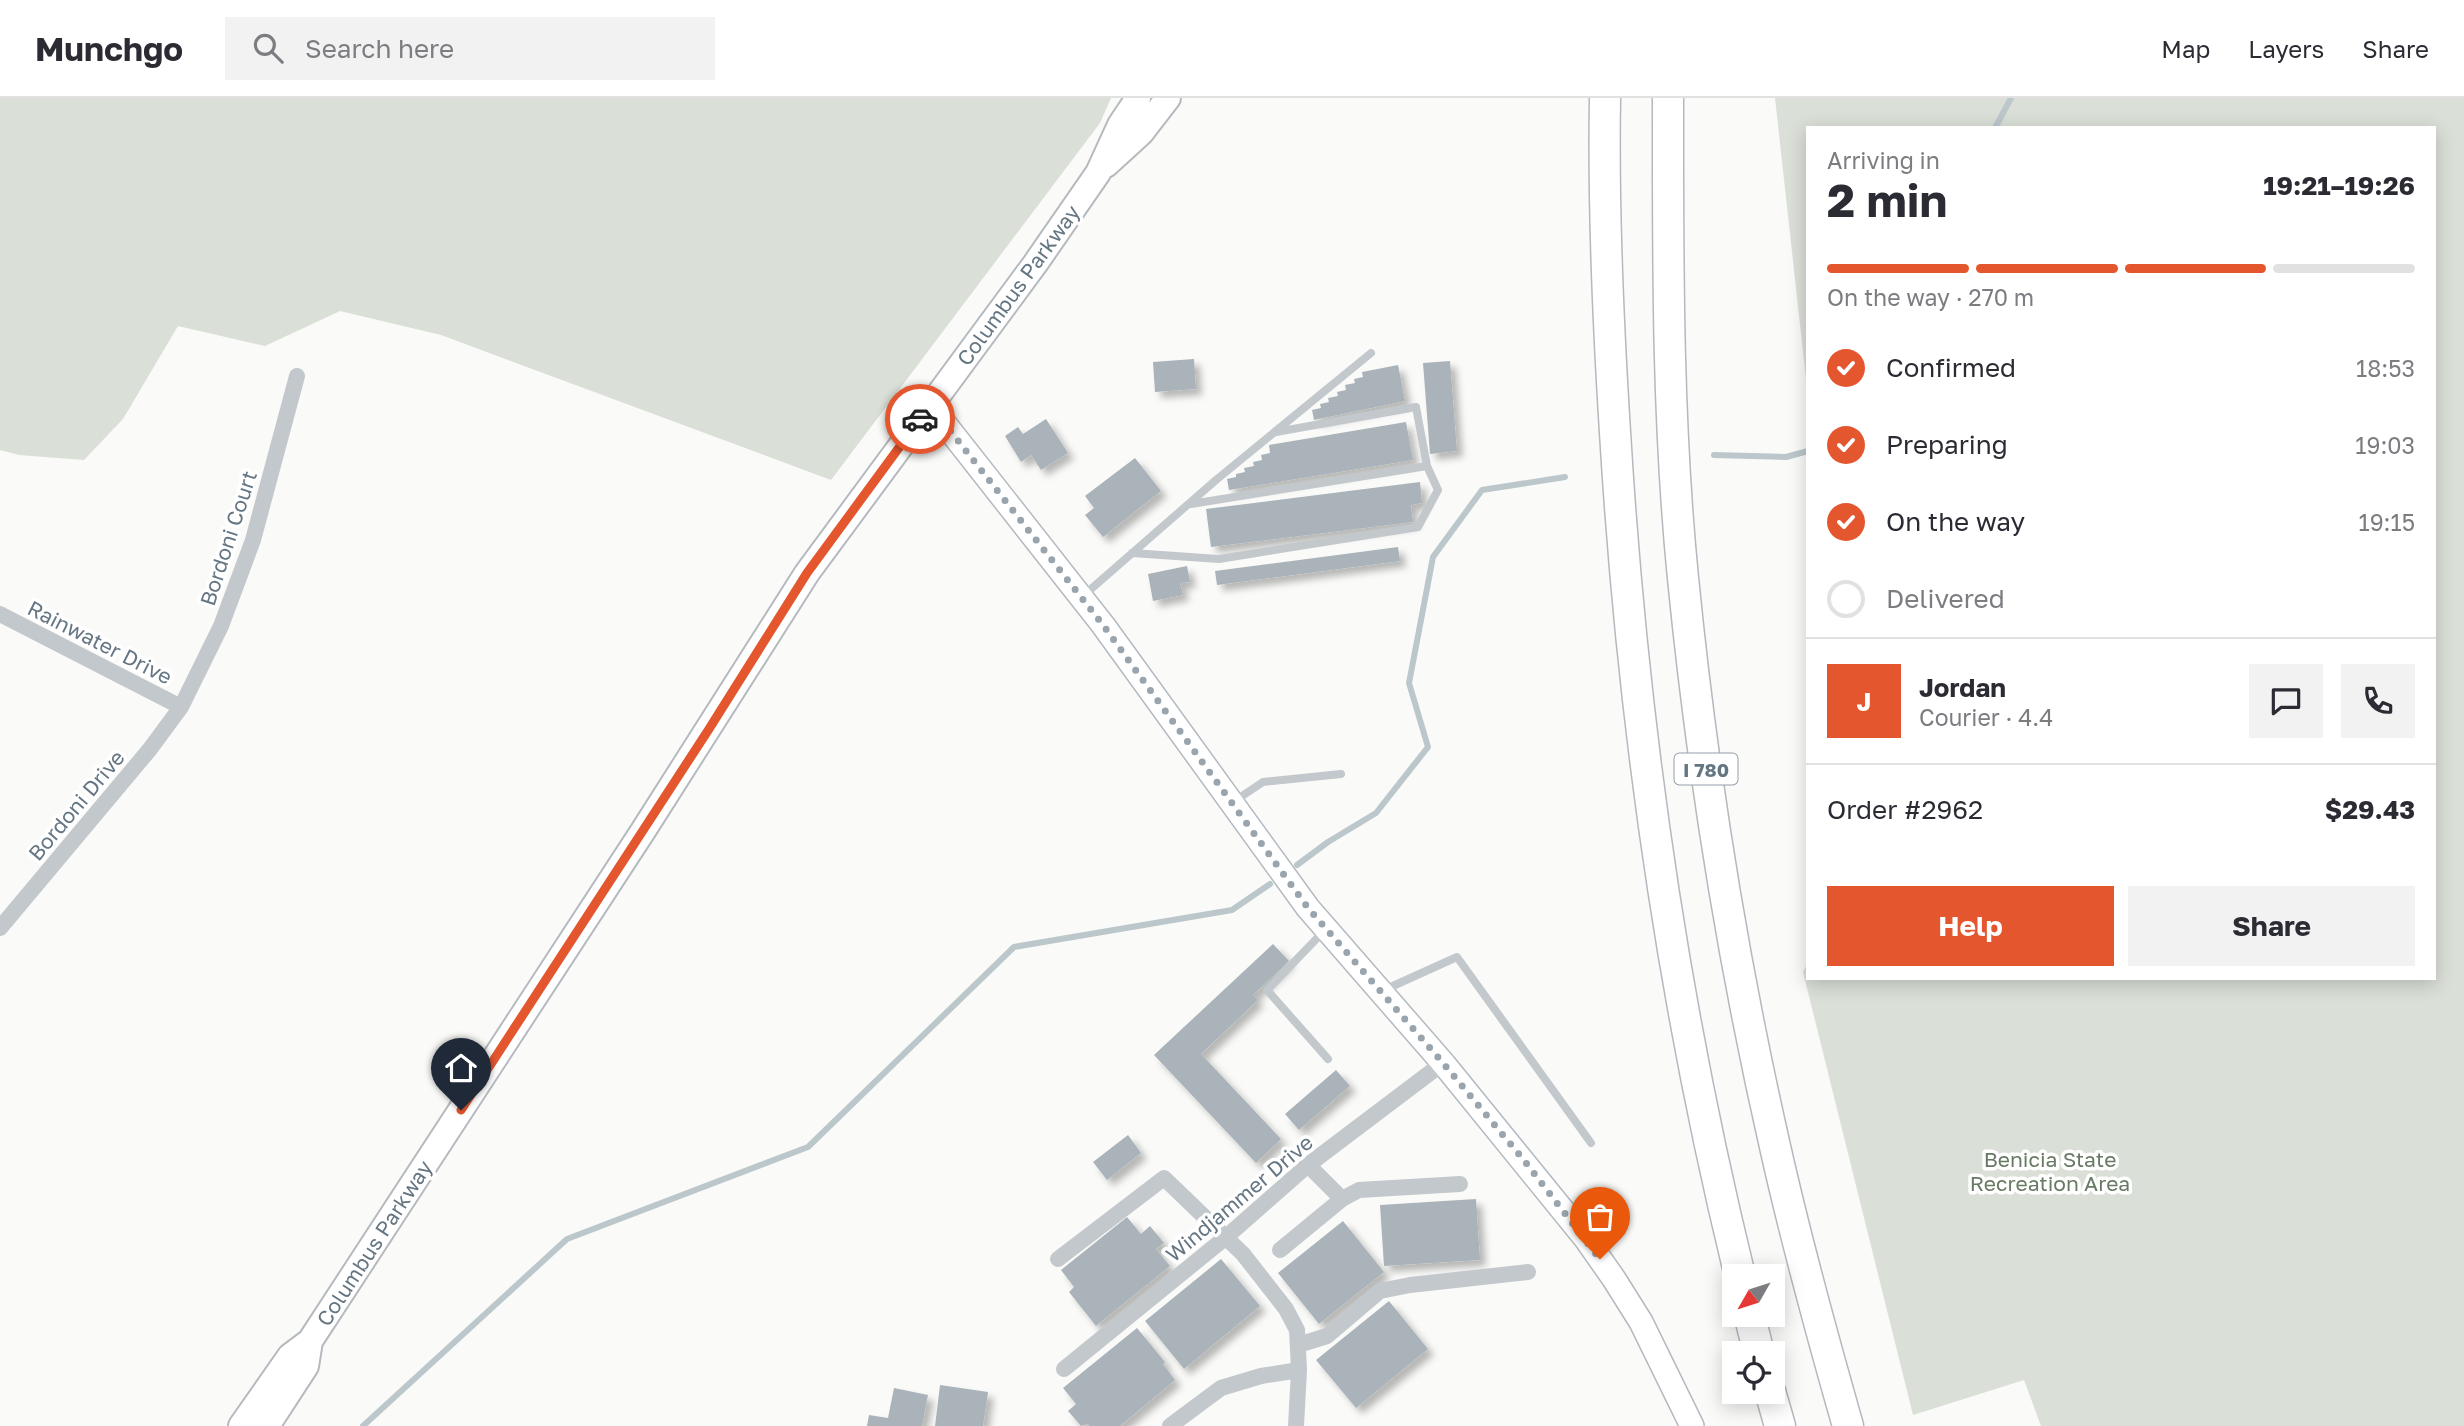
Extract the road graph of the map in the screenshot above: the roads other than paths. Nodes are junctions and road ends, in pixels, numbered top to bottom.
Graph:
1 (1138, 98) edge
2 (1168, 98) edge
3 (1605, 98) edge
4 (1668, 98) edge
5 (1098, 173) junction
6 (1371, 353) dead end
7 (297, 376) dead end
8 (930, 405) junction
9 (1276, 432) junction
10 (1427, 467) junction
11 (1189, 504) junction
12 (1132, 554) junction
13 (1081, 598) junction
14 (0, 614) edge
15 (181, 707) junction
16 (1340, 774) dead end
17 (1233, 802) junction
18 (0, 928) edge
19 (1326, 929) junction
20 (1381, 991) junction
21 (1328, 1059) dead end
22 (1443, 1063) junction
23 (1591, 1143) dead end
24 (1308, 1165) junction
25 (1460, 1184) dead end
26 (1342, 1199) junction
27 (1225, 1238) junction
28 (1280, 1250) dead end
29 (1058, 1259) dead end
30 (1737, 1264) edge
31 (1528, 1272) dead end
32 (310, 1341) junction
33 (1298, 1345) junction
34 (1064, 1369) dead end
35 (1299, 1370) junction
36 (1774, 1404) edge
37 (241, 1426) edge
38 (267, 1426) edge
39 (1171, 1426) edge
40 (1296, 1426) edge
41 (1692, 1426) edge
42 (1780, 1426) edge
43 (1848, 1426) edge

1 - 5 main road, Columbus Parkway
2 - 5 main road, Columbus Parkway
3 - 30 highway, I 780
4 - 43 highway, I 780
5 - 8 main road, Columbus Parkway
6 - 9 lane
7 - 15 street, Bordoni Court
8 - 13 main road
8 - 32 main road, Columbus Parkway
9 - 10 lane
9 - 11 lane
10 - 11 lane
10 - 12 lane
11 - 12 lane
12 - 13 lane
13 - 17 main road
14 - 15 street, Rainwater Drive
15 - 18 street, Bordoni Drive
16 - 17 lane
17 - 19 main road
19 - 20 main road
19 - 21 lane
20 - 22 main road
20 - 23 lane
22 - 24 street, Windjammer Drive
22 - 41 main road
24 - 26 street
24 - 27 street, Windjammer Drive
25 - 26 street
26 - 28 street
27 - 29 street
27 - 33 street
27 - 34 street, Windjammer Drive
31 - 33 street
32 - 37 main road, Columbus Parkway
32 - 38 main road, Columbus Parkway
33 - 35 street
35 - 39 street
35 - 40 street
36 - 42 highway

